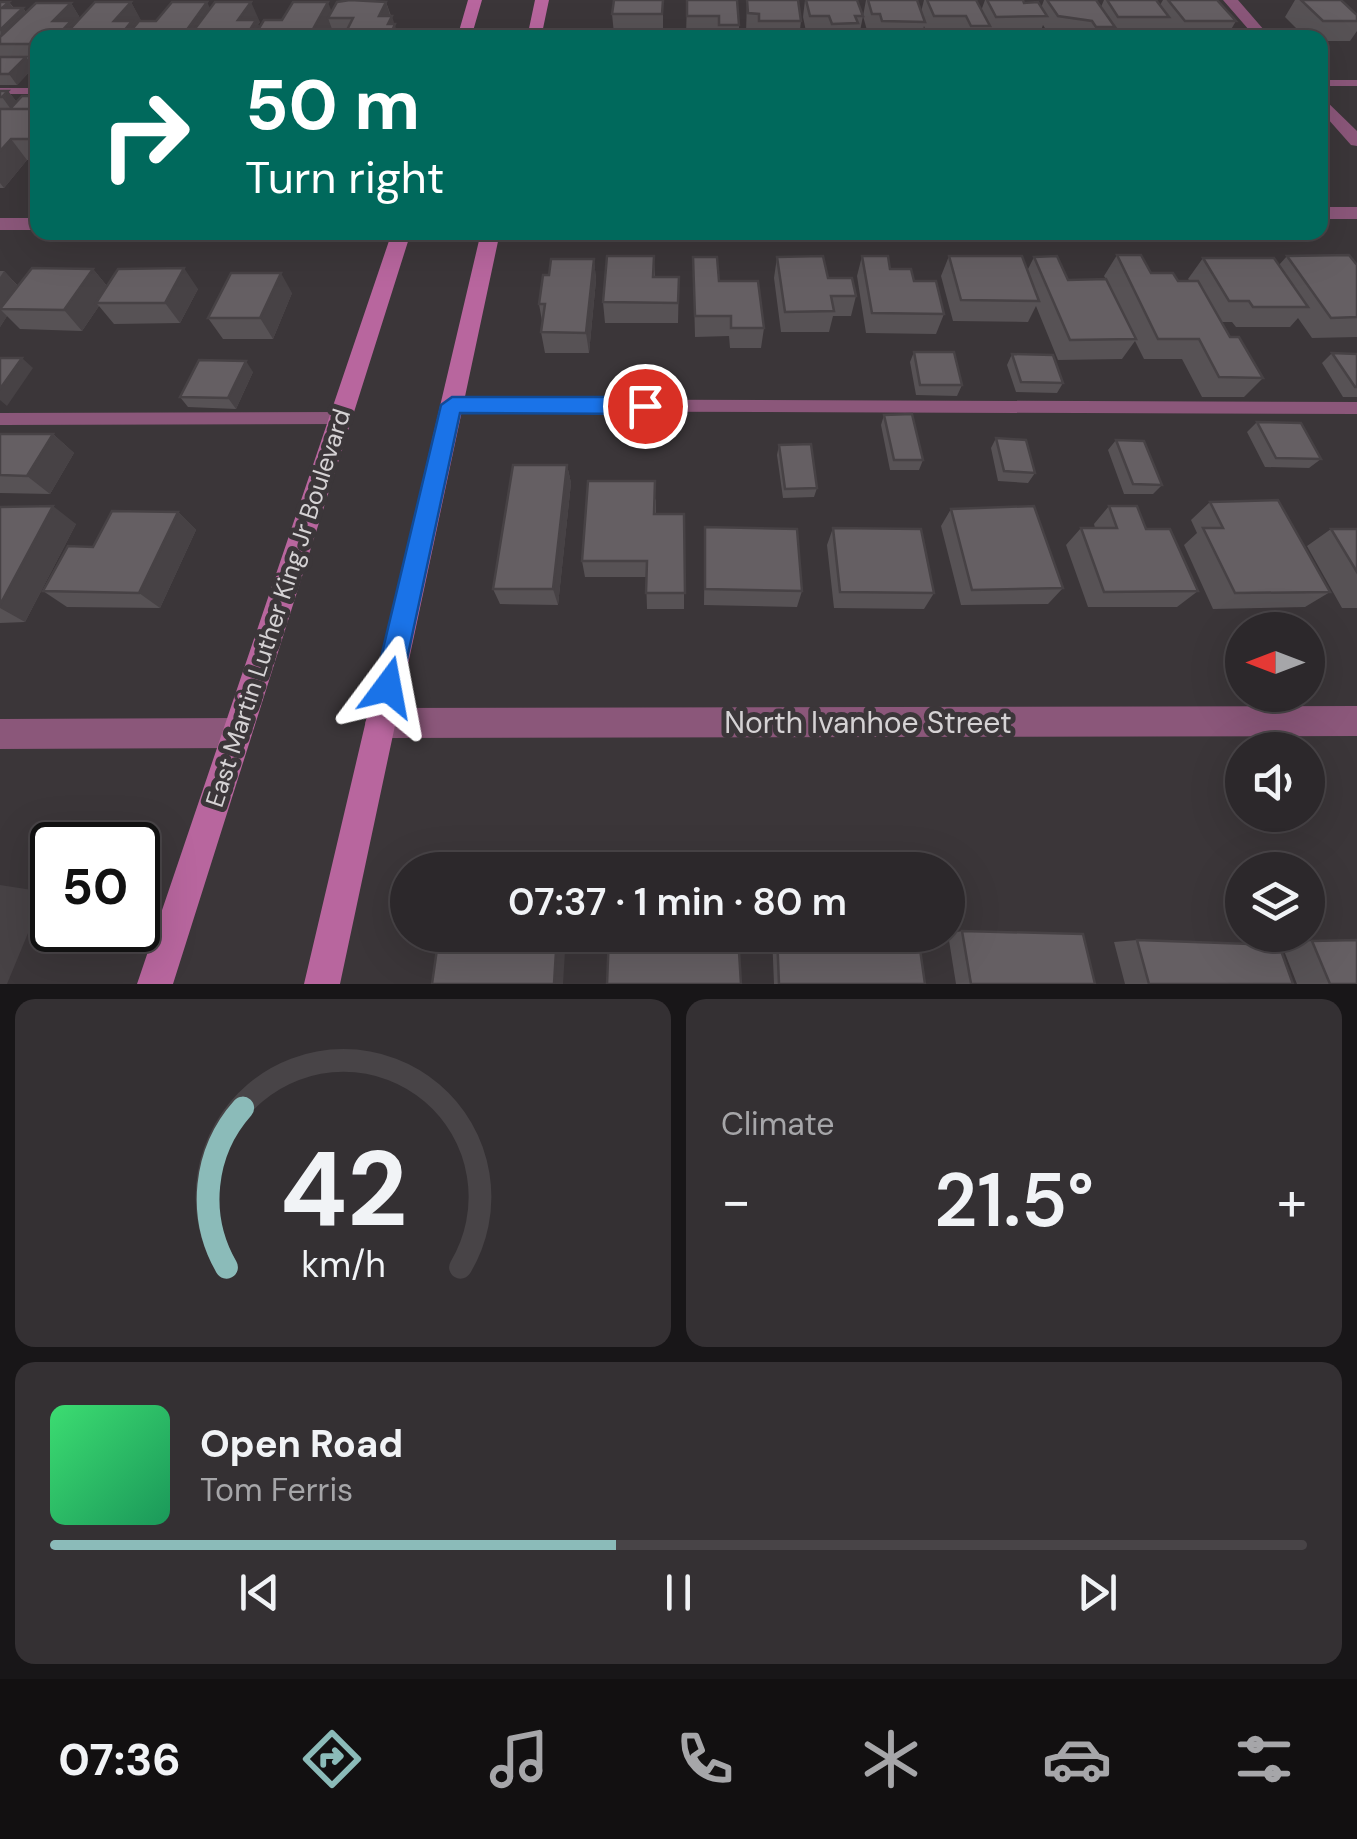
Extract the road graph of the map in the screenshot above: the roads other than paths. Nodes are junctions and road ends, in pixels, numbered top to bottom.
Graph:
1 (475, 0) edge
2 (542, 0) edge
3 (1230, 0) edge
4 (466, 30) edge
5 (536, 30) edge
6 (1257, 30) edge
7 (1328, 82) edge
8 (1357, 82) edge
9 (0, 91) edge
10 (30, 91) edge
11 (1328, 109) edge
12 (1357, 141) edge
13 (1328, 213) edge
14 (1357, 213) edge
15 (0, 224) edge
16 (30, 224) edge
17 (399, 240) edge
18 (489, 240) edge
19 (452, 405) junction
20 (1357, 408) edge
21 (0, 418) edge
22 (341, 418) junction
23 (1357, 721) edge
24 (380, 723) junction
25 (237, 733) junction
26 (0, 734) edge
27 (155, 984) edge
28 (322, 984) edge

1 - 4 main road
2 - 5 main road
3 - 6 street
7 - 8 lane
9 - 10 lane
11 - 12 street
13 - 14 street
15 - 16 street
17 - 22 main road, East Martin Luther King Jr Boulevard
18 - 19 main road
19 - 20 lane
19 - 24 main road
21 - 22 lane
22 - 25 main road, East Martin Luther King Jr Boulevard
23 - 24 street, North Ivanhoe Street
24 - 28 main road
25 - 26 street
25 - 27 main road, East Martin Luther King Jr Boulevard

